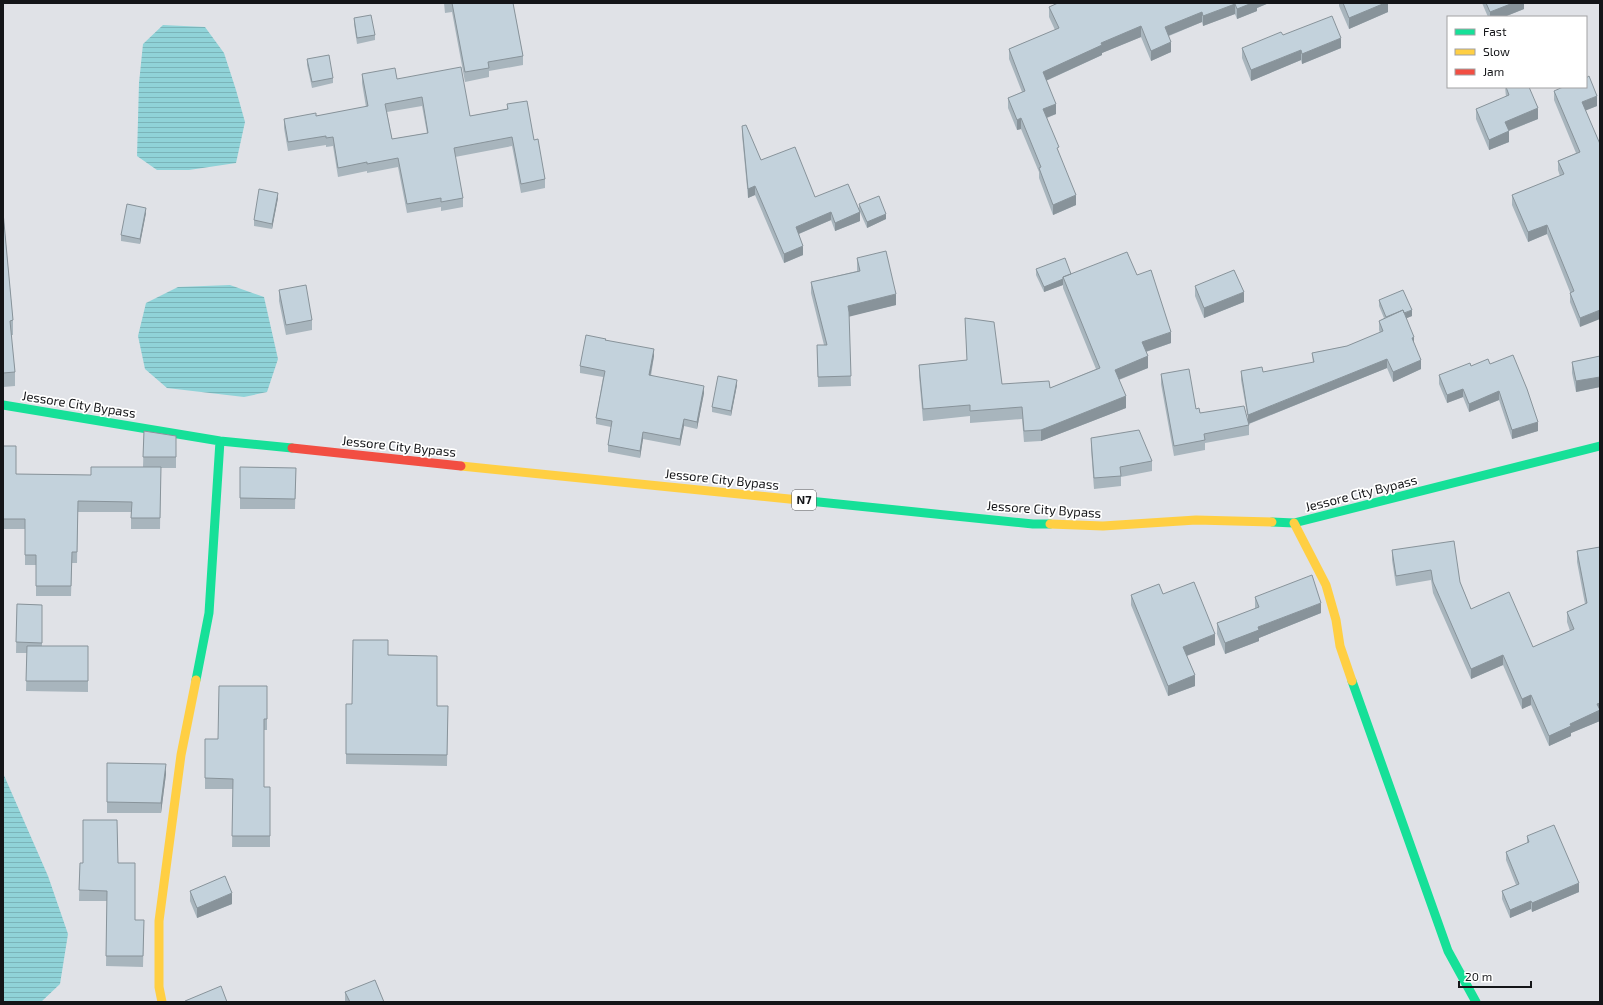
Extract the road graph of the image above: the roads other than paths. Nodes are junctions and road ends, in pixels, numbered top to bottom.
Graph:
1 (3, 405) edge
2 (220, 441) junction
3 (1600, 446) edge
4 (1294, 523) junction
5 (162, 1002) edge
6 (1476, 1002) edge

1 - 2 main road, Jessore City Bypass / N7
2 - 4 main road, Jessore City Bypass / N7
2 - 5 main road
3 - 4 main road, Jessore City Bypass / N7
4 - 6 main road

